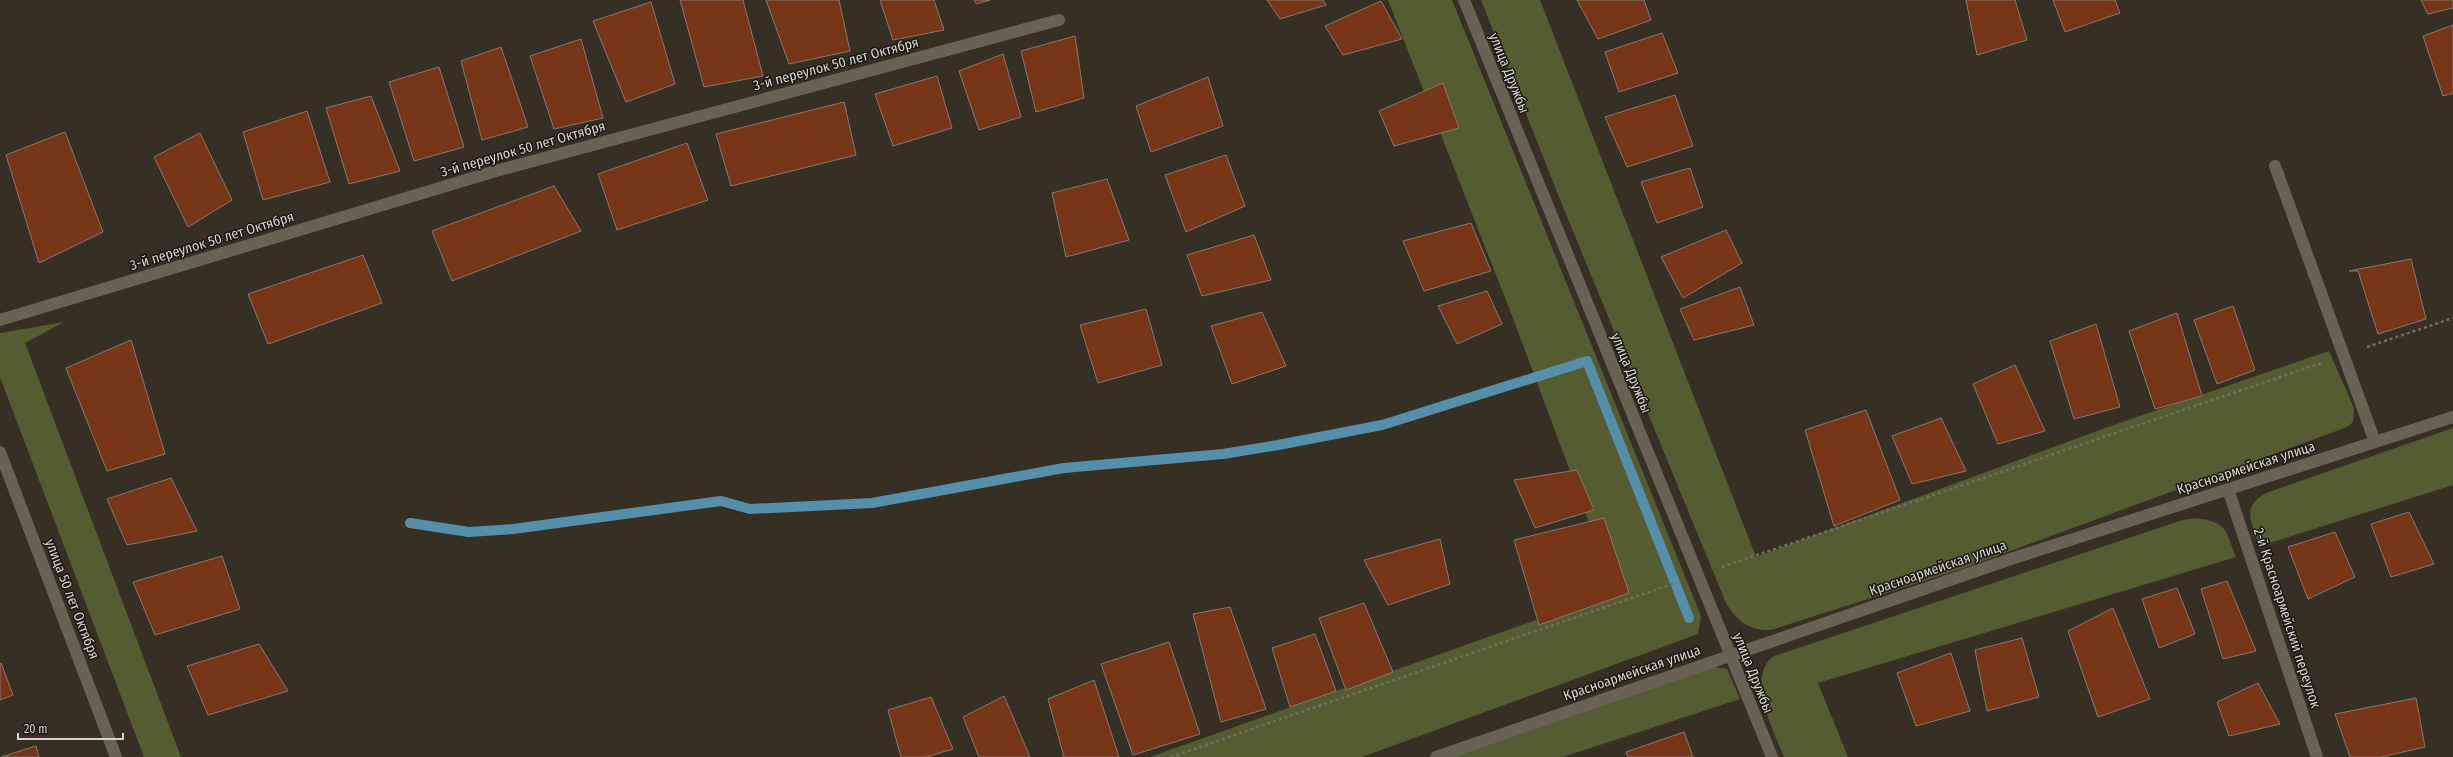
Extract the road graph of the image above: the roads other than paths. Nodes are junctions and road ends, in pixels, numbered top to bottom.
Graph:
1 (1464, 0) edge
2 (1059, 20) dead end
3 (2275, 166) dead end
4 (0, 320) edge
5 (2453, 417) edge
6 (2375, 442) junction
7 (0, 452) edge
8 (2228, 489) junction
9 (1730, 655) junction
10 (116, 757) edge
11 (1436, 757) edge
12 (1772, 757) edge
13 (2317, 757) edge

1 - 9 street, улица Дружбы
2 - 4 street, 3-й переулок 50 лет Октября
3 - 6 street
5 - 6 street, Красноармейская улица
6 - 8 street, Красноармейская улица
7 - 10 street, улица 50 лет Октября
8 - 9 street, Красноармейская улица
8 - 13 street, 2-й Красноармейский переулок
9 - 11 street, Красноармейская улица
9 - 12 street, улица Дружбы

